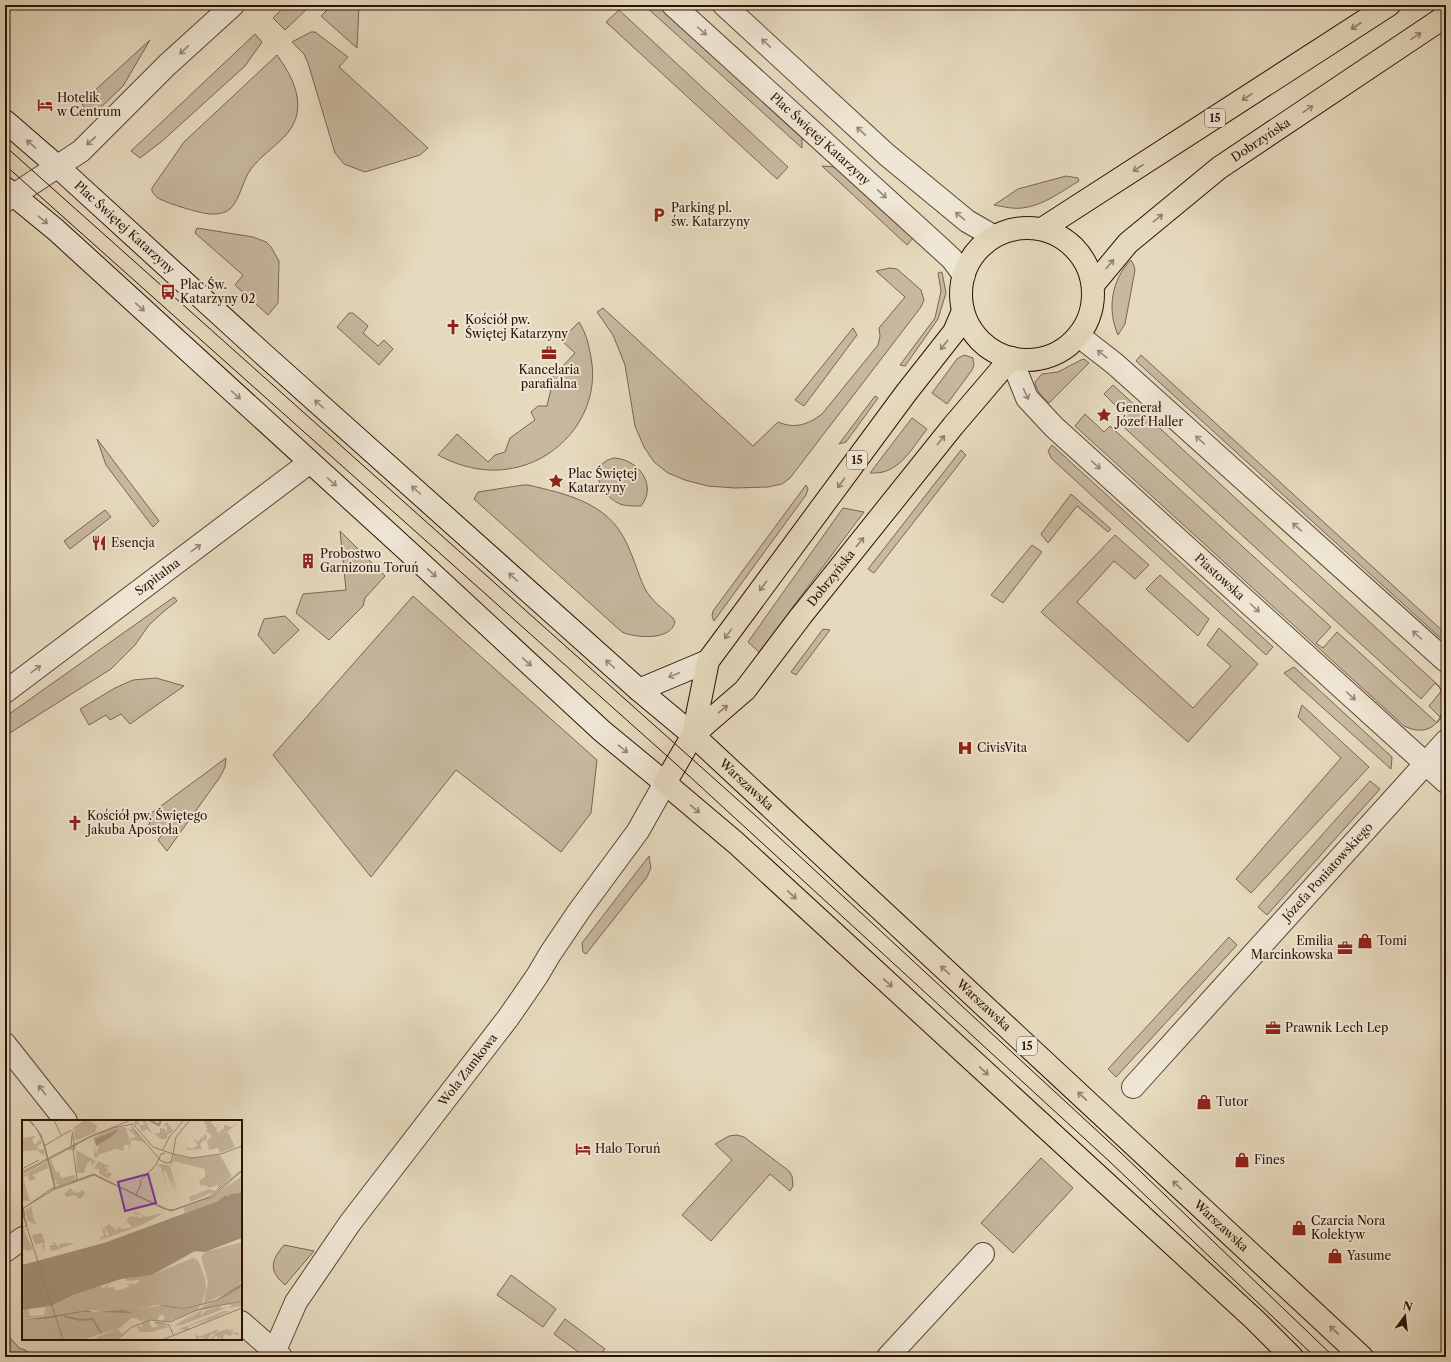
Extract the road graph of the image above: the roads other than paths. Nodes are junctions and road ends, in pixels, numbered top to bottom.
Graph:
1 (232, 5) edge
2 (673, 5) edge
3 (724, 5) edge
4 (1389, 5) edge
5 (1446, 16) edge
6 (5, 121) edge
7 (57, 166) junction
8 (8, 195) edge
9 (1042, 230) junction
10 (993, 236) junction
11 (964, 275) junction
12 (1093, 285) junction
13 (963, 311) junction
14 (1079, 336) junction
15 (1011, 358) junction
16 (310, 462) junction
17 (708, 661) junction
18 (1446, 661) edge
19 (639, 690) junction
20 (5, 692) edge
21 (693, 734) junction
22 (1446, 741) edge
23 (1426, 764) junction
24 (1446, 782) edge
25 (665, 784) junction
26 (5, 1044) edge
27 (1133, 1087) dead end
28 (65, 1120) edge
29 (22, 1239) edge
30 (5, 1251) edge
31 (983, 1254) dead end
32 (242, 1323) edge
33 (275, 1355) edge
34 (888, 1357) edge
35 (1292, 1357) edge
36 (1362, 1357) edge

1 -> 7 street
2 -> 11 street, Plac Świętej Katarzyny
10 -> 3 street
4 -> 9 main road, 15
12 -> 5 main road, Dobrzyńska
7 -> 6 street, Plac Świętej Katarzyny
7 - 8 street
19 -> 7 street, Plac Świętej Katarzyny
8 -> 16 street
9 - 10 main road, 15
9 - 12 main road, 15
10 - 11 main road, 15
11 - 13 main road, 15
12 - 14 main road, 15
13 - 15 main road, 15
13 -> 17 main road, 15
14 - 15 main road, 15
18 -> 14 street
21 -> 15 main road, Dobrzyńska / 15
15 -> 23 street, Piastowska
20 -> 16 street, Szpitalna
16 -> 25 street
17 -> 19 street
17 - 21 main road, 15
19 - 21 street, Plac Świętej Katarzyny
21 - 25 main road, 15
36 -> 21 main road, Warszawska / 15
22 - 23 street, Józefa Poniatowskiego
23 - 24 street, Piastowska
23 - 27 street, Józefa Poniatowskiego
25 - 33 street, Wola Zamkowa
25 -> 35 main road
28 -> 26 street
29 - 30 street
31 - 34 street
32 - 33 street

